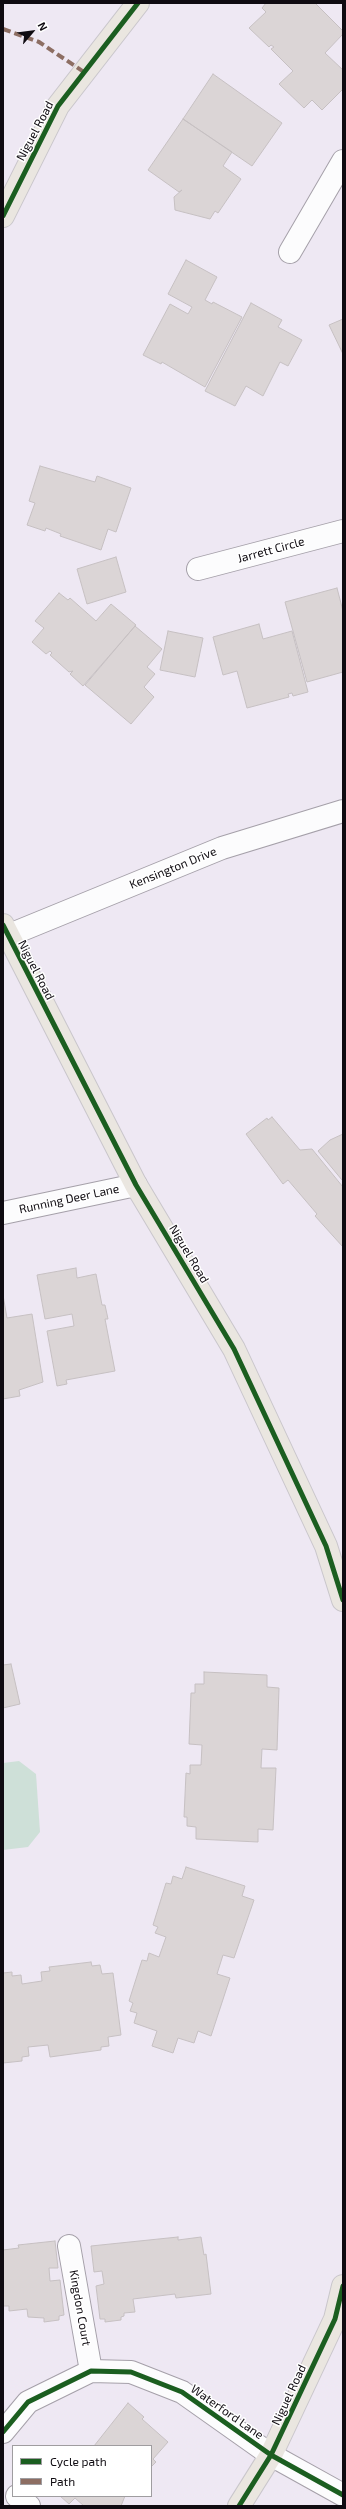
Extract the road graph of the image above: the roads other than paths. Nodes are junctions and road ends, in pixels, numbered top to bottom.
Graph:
1 (138, 3) edge
2 (343, 161) edge
3 (3, 216) edge
4 (290, 252) dead end
5 (343, 531) edge
6 (198, 569) dead end
7 (343, 811) edge
8 (5, 930) edge
9 (136, 1185) junction
10 (3, 1212) edge
11 (343, 1600) edge
12 (69, 2246) dead end
13 (343, 2286) edge
14 (91, 2371) junction
15 (3, 2432) edge
16 (271, 2455) junction
17 (3, 2483) edge
18 (12, 2491) edge
19 (343, 2495) edge
20 (18, 2497) edge
21 (28, 2506) edge
22 (239, 2506) edge

1 - 3 main road, Niguel Road
2 - 4 street
5 - 6 street, Jarrett Circle
7 - 8 street, Kensington Drive
8 - 9 main road, Niguel Road
9 - 10 street, Running Deer Lane
9 - 11 main road, Niguel Road
12 - 14 street, Kingdon Court
13 - 16 main road, Niguel Road
14 - 15 street, Waterford Lane
14 - 16 street, Waterford Lane
16 - 19 street, Waterford Lane
16 - 22 main road, Niguel Road
17 - 18 street
20 - 21 street

